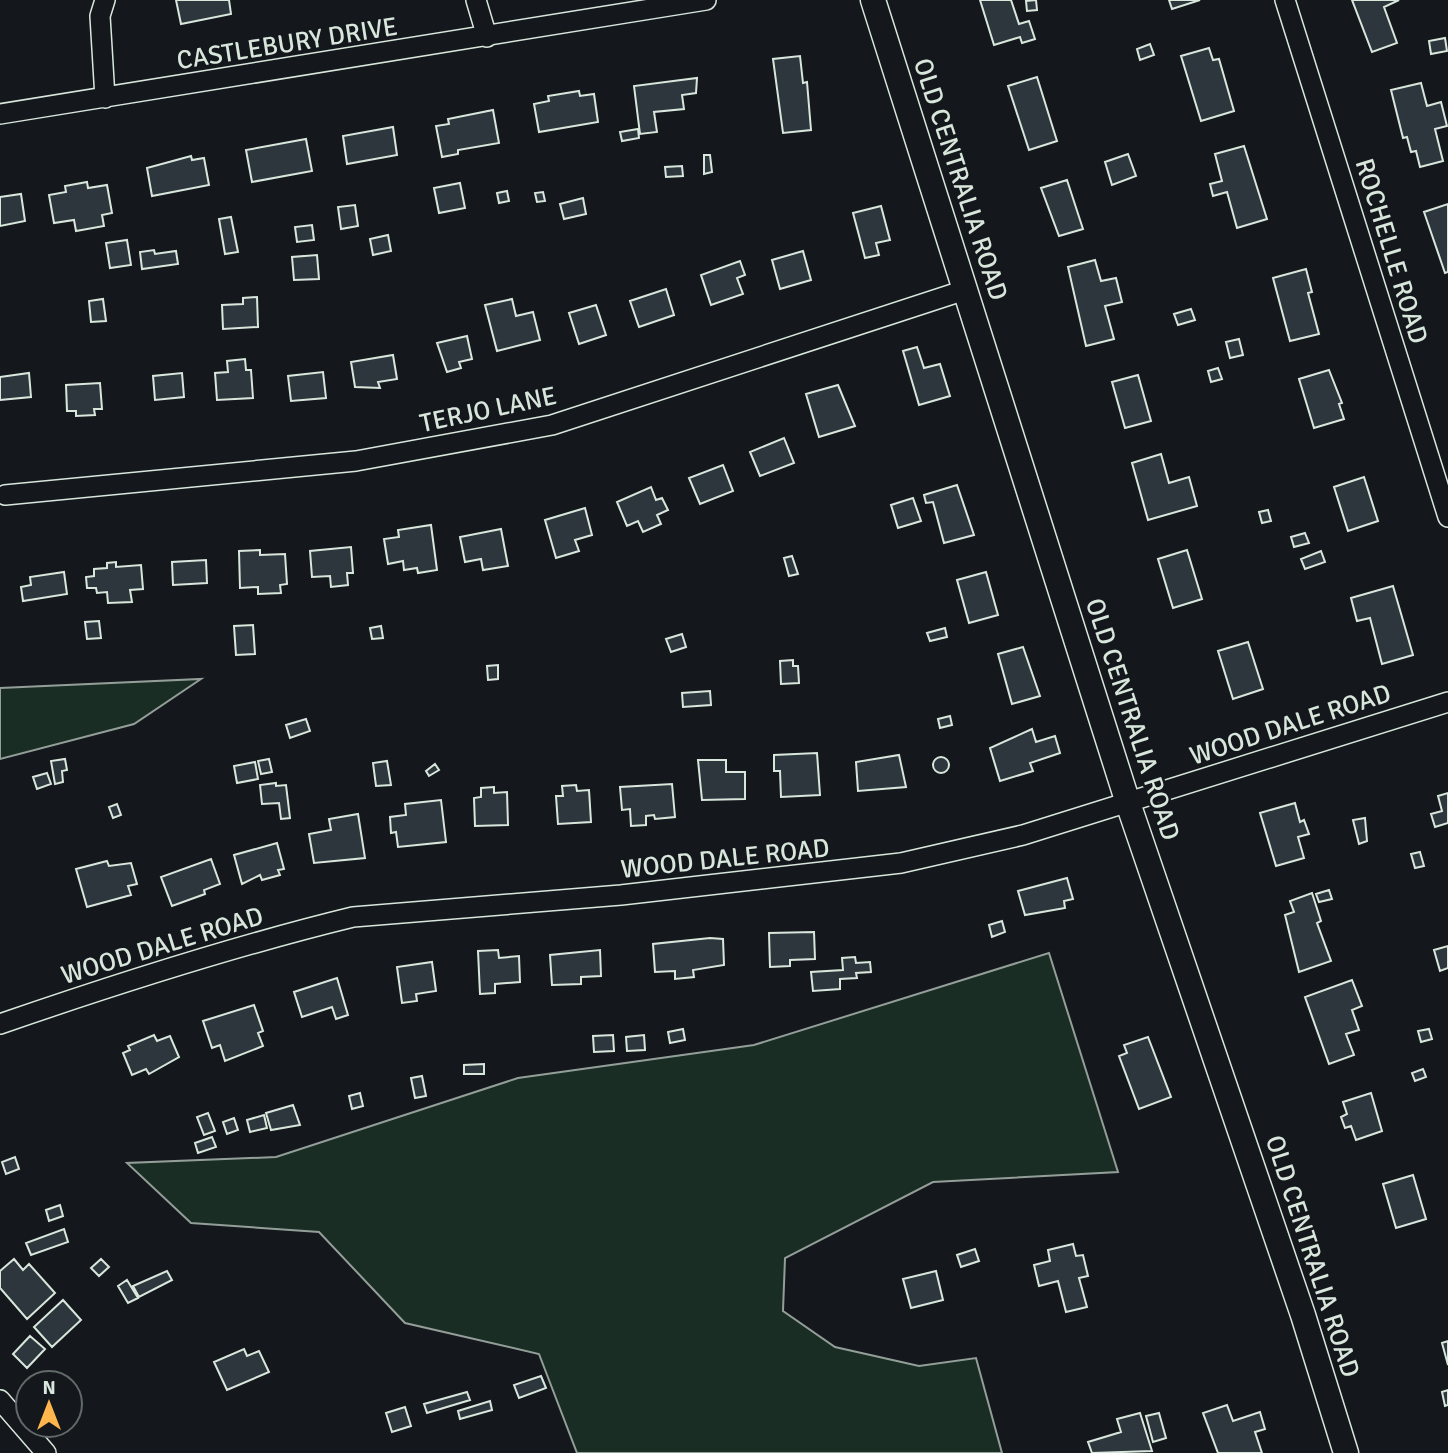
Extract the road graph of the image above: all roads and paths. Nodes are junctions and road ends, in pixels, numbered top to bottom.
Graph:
1 (105, 0) edge
2 (476, 0) edge
3 (706, 0) edge
4 (873, 0) edge
5 (1285, 0) edge
6 (487, 37) junction
7 (105, 98) junction
8 (0, 114) edge
9 (965, 290) junction
10 (5, 495) dead end
11 (1448, 517) edge
12 (1448, 702) edge
13 (1128, 803) junction
14 (0, 1024) edge
15 (0, 1400) edge
16 (46, 1453) edge
17 (1346, 1453) edge

1 - 7 street
2 - 6 street
3 - 6 street, CASTLEBURY DRIVE
4 - 9 street, OLD CENTRALIA ROAD
5 - 11 street, ROCHELLE ROAD
6 - 7 street, CASTLEBURY DRIVE
7 - 8 street, CASTLEBURY DRIVE
9 - 10 street, TERJO LANE
9 - 13 street, OLD CENTRALIA ROAD
12 - 13 street, WOOD DALE ROAD
13 - 14 street, WOOD DALE ROAD
13 - 17 street, OLD CENTRALIA ROAD
15 - 16 street

